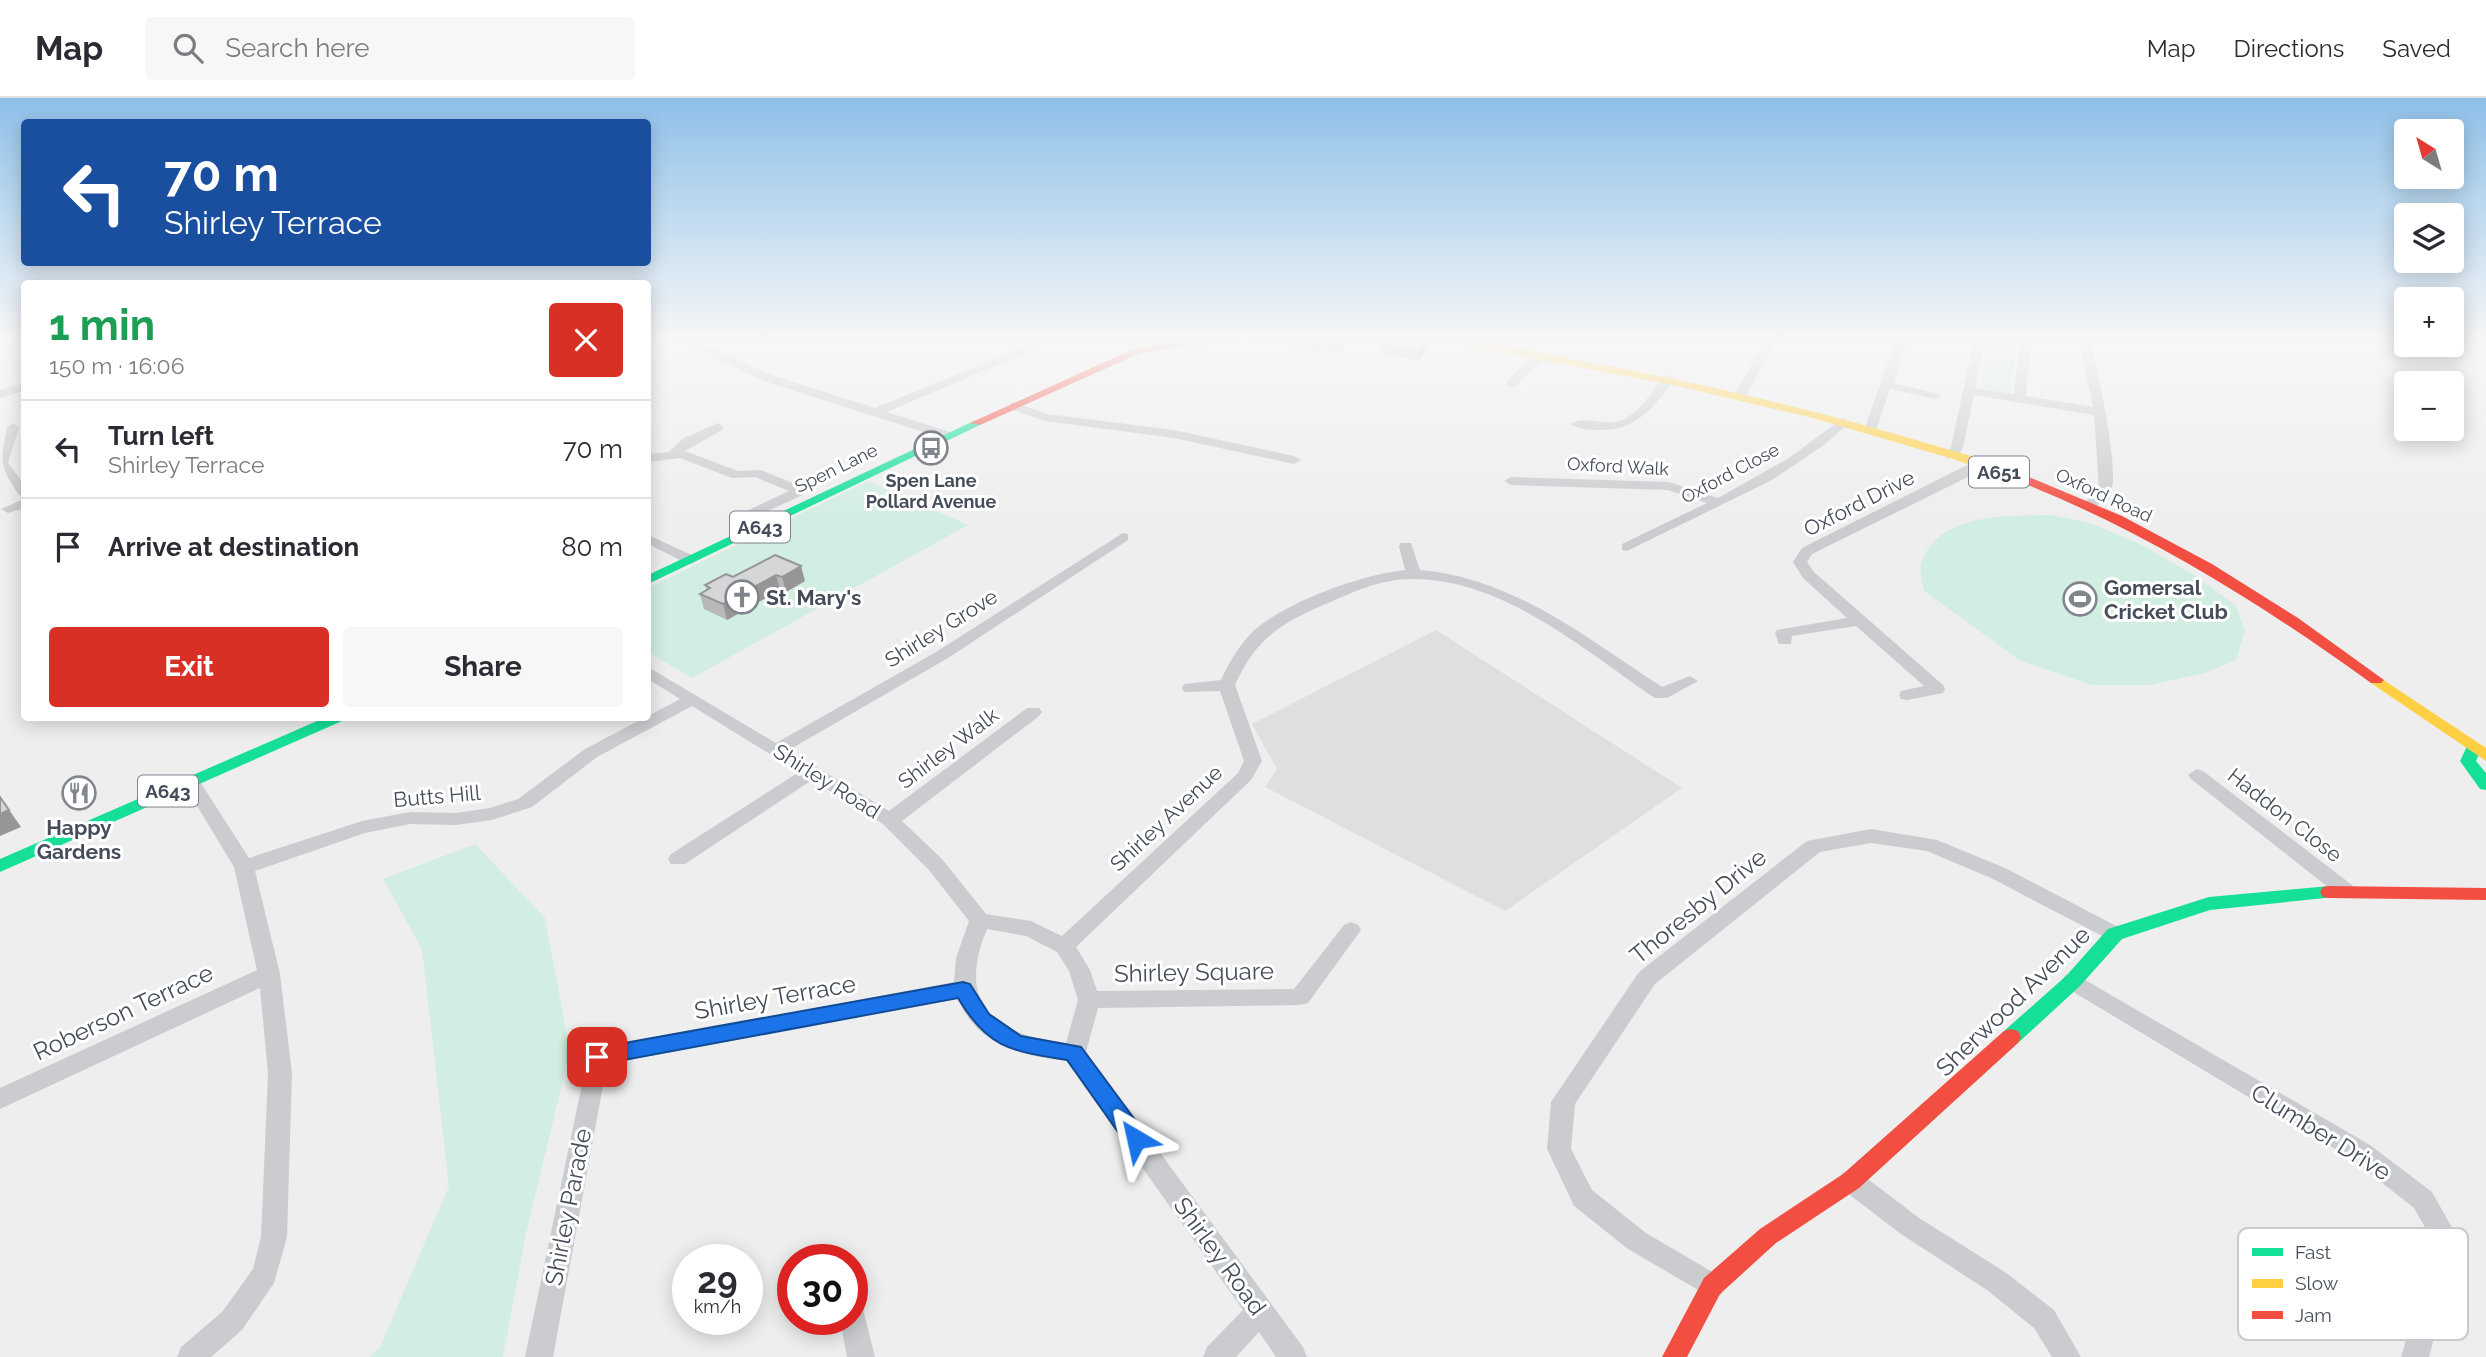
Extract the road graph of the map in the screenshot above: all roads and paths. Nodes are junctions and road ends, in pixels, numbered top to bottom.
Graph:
1 (831, 399) edge
2 (909, 399) edge
3 (1031, 399) edge
4 (1652, 399) edge
5 (1758, 399) edge
6 (1882, 399) edge
7 (1966, 399) edge
8 (2020, 399) edge
9 (2097, 399) edge
10 (1014, 406) junction
11 (2100, 412) junction
12 (875, 413) junction
13 (1843, 422) junction
14 (1577, 424) dead end
15 (12, 427) edge
16 (718, 427) dead end
17 (1870, 430) junction
18 (948, 436) junction
19 (674, 454) junction
20 (1952, 455) junction
21 (651, 458) edge
22 (1294, 460) dead end
23 (1977, 464) junction
24 (1511, 481) dead end
25 (1555, 482) junction
26 (21, 488) edge
27 (1561, 497) dead end
28 (1718, 502) junction
29 (21, 504) edge
30 (2087, 505) junction
31 (8, 509) dead end
32 (741, 519) dead end
33 (1123, 537) dead end
34 (651, 540) edge
35 (1406, 547) dead end
36 (1627, 547) dead end
37 (691, 560) junction
38 (1414, 574) junction
39 (651, 579) edge
40 (1862, 620) junction
41 (1780, 634) dead end
42 (651, 673) edge
43 (1690, 681) dead end
44 (1227, 685) junction
45 (1190, 688) dead end
46 (1907, 695) dead end
47 (693, 699) junction
48 (1033, 712) dead end
49 (329, 721) edge
50 (777, 750) junction
51 (2480, 752) edge
52 (812, 772) junction
53 (2197, 775) dead end
54 (191, 781) junction
55 (2486, 785) edge
56 (890, 820) junction
57 (678, 859) dead end
58 (0, 866) edge
59 (244, 867) junction
60 (2345, 890) junction
61 (2486, 894) edge
62 (980, 920) junction
63 (1351, 930) dead end
64 (2115, 934) junction
65 (1063, 946) junction
66 (269, 974) junction
67 (2073, 981) junction
68 (963, 989) junction
69 (1089, 1000) junction
70 (1074, 1053) junction
71 (597, 1057) joint
72 (0, 1098) edge
73 (1851, 1181) junction
74 (2439, 1228) edge
75 (1712, 1286) junction
76 (1260, 1312) junction
77 (856, 1335) edge
78 (2420, 1340) edge
79 (191, 1357) edge
80 (540, 1357) edge
81 (861, 1357) edge
82 (1217, 1357) edge
83 (1293, 1357) edge
84 (1674, 1357) edge
85 (2067, 1357) edge
86 (2415, 1357) edge

1 - 12 street
2 - 12 street
3 - 10 main road, Spen Lane / A643
4 - 14 street
5 - 13 main road, Oxford Road / A651
6 - 17 street
7 - 20 street
8 - 11 street
9 - 11 street
10 - 18 main road, Spen Lane / A643
10 - 22 street
11 - 30 street
12 - 18 street
13 - 17 main road, Oxford Road / A651
13 - 28 street, Oxford Close
15 - 26 street
16 - 19 street
17 - 20 main road, Oxford Road / A651
18 - 37 main road, Spen Lane / A643
19 - 21 street
19 - 32 street
20 - 23 main road, Oxford Road / A651
23 - 30 main road, Oxford Road / A651
23 - 40 street, Oxford Drive
24 - 25 street, Oxford Walk
25 - 27 street, Oxford Walk
25 - 28 street, Oxford Walk
28 - 36 street, Oxford Close
29 - 31 street
30 - 51 main road, Oxford Road / A651
33 - 50 street, Shirley Grove
34 - 37 street
35 - 38 street
37 - 39 main road, Spen Lane / A643
38 - 43 street
38 - 44 street
40 - 41 street
40 - 46 street, Oxford Drive
42 - 47 street, Shirley Road
44 - 45 street
44 - 65 street, Shirley Avenue
47 - 50 street, Shirley Road
47 - 59 street, Butts Hill
48 - 56 street, Shirley Walk
49 - 54 main road, A643
50 - 52 street, Shirley Road
51 - 55 main road
52 - 56 street, Shirley Road
52 - 57 street
53 - 60 street, Haddon Close
54 - 58 main road, A643
54 - 59 street
56 - 62 street, Shirley Road
59 - 66 street
60 - 61 main road, Sherwood Avenue
60 - 64 main road, Sherwood Avenue
62 - 65 street
62 - 68 street
63 - 69 street, Shirley Square
64 - 67 main road, Sherwood Avenue
64 - 75 street, Thoresby Drive
65 - 69 street
66 - 72 street, Roberson Terrace
66 - 79 street
67 - 73 main road, Sherwood Avenue
67 - 74 street, Clumber Drive
68 - 70 street
68 - 71 street, Shirley Terrace
69 - 70 street
70 - 76 street, Shirley Road
71 - 80 street, Shirley Parade
73 - 75 main road, Sherwood Avenue
73 - 85 street
75 - 84 main road, Sherwood Avenue
76 - 82 street
76 - 83 street, Shirley Road
77 - 81 street
78 - 86 street, Clumber Drive

